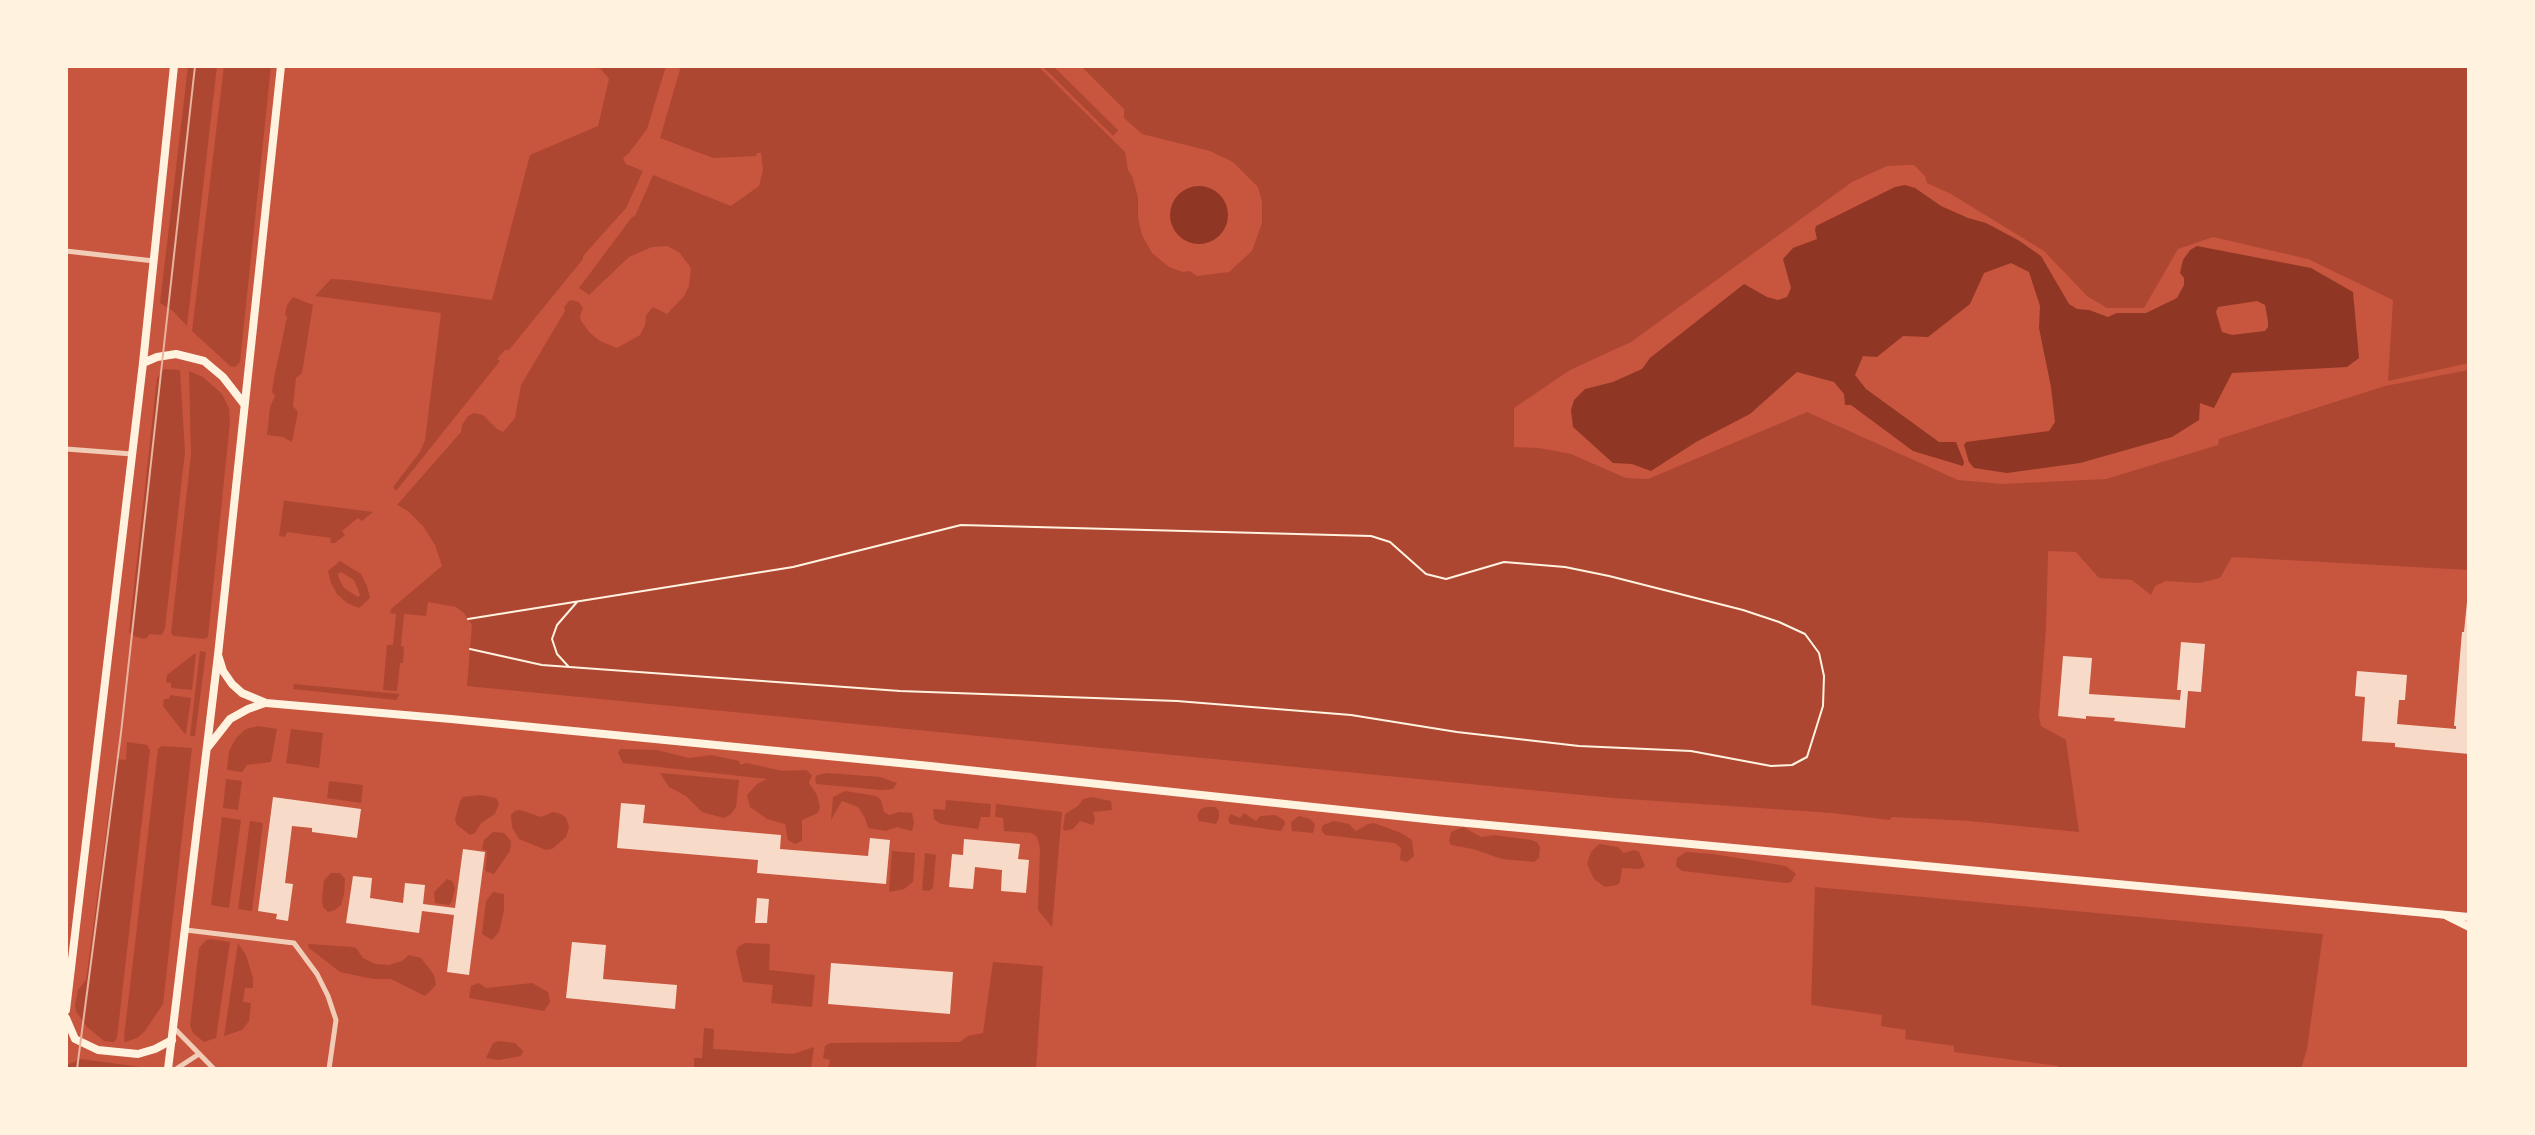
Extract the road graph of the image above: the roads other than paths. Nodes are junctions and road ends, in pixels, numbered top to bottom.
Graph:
1 (174, 66) edge
2 (281, 66) edge
3 (66, 251) edge
4 (154, 261) junction
5 (143, 363) junction
6 (245, 405) junction
7 (66, 449) edge
8 (132, 454) junction
9 (218, 655) junction
10 (266, 703) junction
11 (207, 748) junction
12 (2446, 915) junction
13 (2469, 916) edge
14 (2469, 927) edge
15 (185, 930) junction
16 (66, 1010) edge
17 (66, 1018) edge
18 (174, 1027) junction
19 (172, 1040) junction
20 (199, 1054) junction
21 (168, 1069) edge
22 (176, 1069) edge
23 (214, 1069) edge
24 (329, 1069) edge

1 - 4 main road
2 - 6 main road
3 - 4 street
4 - 5 main road
5 - 6 main road
5 - 8 main road
6 - 9 main road
7 - 8 street
8 - 16 main road
9 - 10 main road
9 - 11 main road
10 - 11 main road
10 - 12 main road
11 - 15 main road
12 - 13 main road
12 - 14 main road
15 - 18 main road
15 - 24 street
17 - 19 main road
18 - 19 main road
18 - 20 street
19 - 21 main road
20 - 22 street
20 - 23 street

